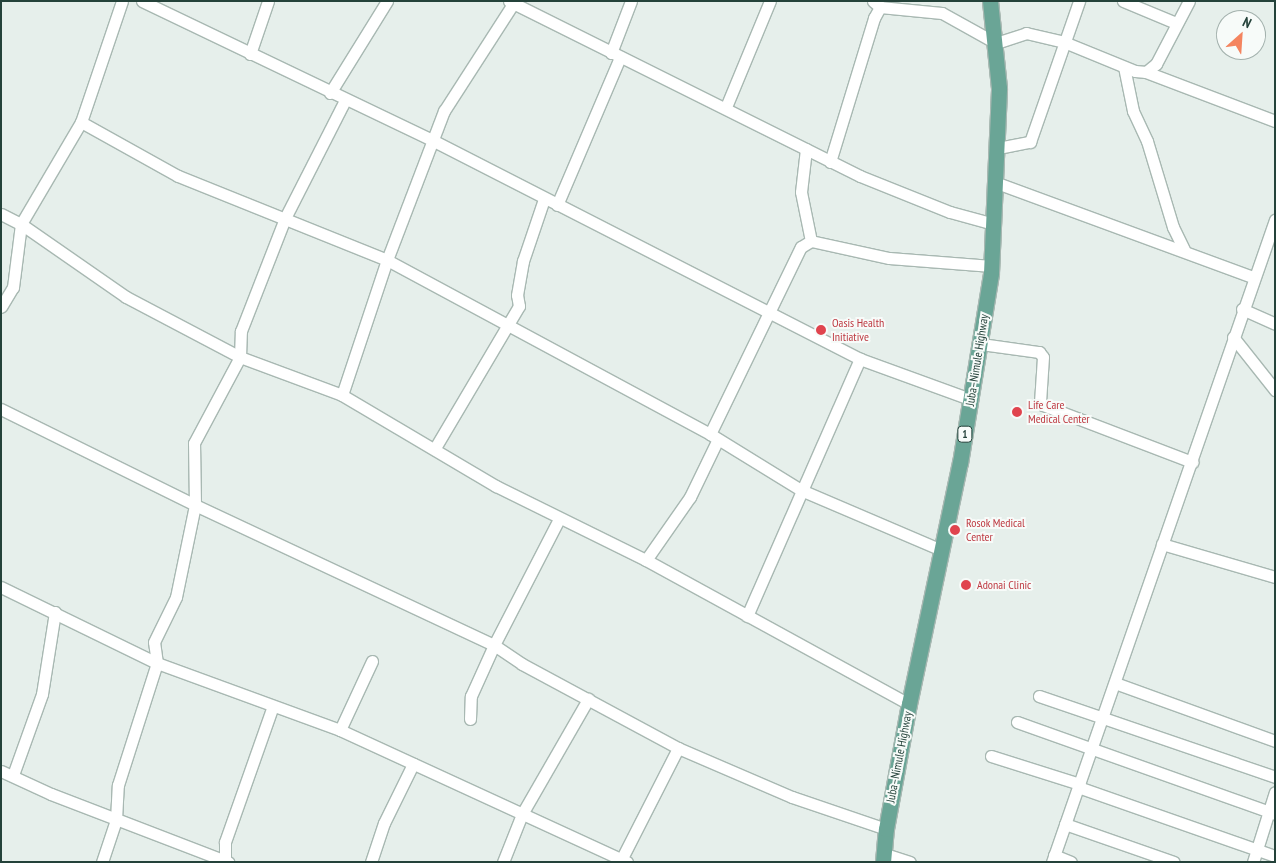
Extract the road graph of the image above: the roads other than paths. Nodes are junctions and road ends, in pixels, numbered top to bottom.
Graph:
1 (122, 1) edge
2 (142, 1) edge
3 (268, 1) edge
4 (387, 1) edge
5 (631, 1) edge
6 (770, 1) edge
7 (990, 1) edge
8 (1079, 1) edge
9 (1123, 1) edge
10 (1189, 1) edge
11 (511, 2) edge
12 (877, 4) edge
13 (1176, 23) junction
14 (1064, 42) junction
15 (996, 44) junction
16 (250, 54) junction
17 (616, 55) junction
18 (1124, 67) junction
19 (1146, 72) junction
20 (330, 93) junction
21 (345, 100) junction
22 (726, 107) junction
23 (1275, 121) edge
24 (81, 122) junction
25 (434, 141) junction
26 (998, 148) junction
27 (806, 149) junction
28 (830, 162) junction
29 (997, 184) junction
30 (544, 199) junction
31 (557, 205) junction
32 (1, 214) edge
33 (285, 218) junction
34 (1275, 220) edge
35 (21, 224) junction
36 (994, 224) junction
37 (811, 241) junction
38 (1184, 250) junction
39 (387, 260) junction
40 (992, 266) junction
41 (1253, 277) junction
42 (1, 307) edge
43 (1242, 309) junction
44 (768, 313) junction
45 (1275, 324) edge
46 (510, 326) junction
47 (1233, 337) junction
48 (981, 344) dead end
49 (240, 357) junction
50 (860, 359) junction
51 (1275, 390) edge
52 (342, 395) junction
53 (970, 400) junction
54 (1, 409) edge
55 (714, 437) junction
56 (434, 448) junction
57 (1192, 462) junction
58 (801, 490) junction
59 (195, 505) junction
60 (559, 519) junction
61 (1162, 544) junction
62 (942, 550) junction
63 (646, 560) junction
64 (1275, 577) edge
65 (1, 587) edge
66 (55, 612) junction
67 (747, 616) junction
68 (494, 645) junction
69 (372, 661) dead end
70 (157, 663) junction
71 (1115, 683) junction
72 (1039, 696) dead end
73 (588, 699) junction
74 (909, 704) junction
75 (272, 706) junction
76 (1103, 718) junction
77 (470, 719) dead end
78 (1017, 722) dead end
79 (340, 730) junction
80 (1275, 741) edge
81 (678, 748) junction
82 (1091, 750) junction
83 (991, 756) dead end
84 (413, 764) junction
85 (1, 771) edge
86 (13, 775) junction
87 (1275, 777) edge
88 (1079, 785) junction
89 (1275, 792) edge
90 (1271, 812) edge
91 (522, 814) junction
92 (116, 820) junction
93 (1066, 824) junction
94 (886, 829) junction
95 (1257, 850) junction
96 (1275, 856) edge
97 (884, 858) edge
98 (1053, 859) edge
99 (226, 861) edge
100 (623, 861) edge
101 (102, 862) edge
102 (371, 862) edge
103 (503, 862) edge
104 (910, 862) edge
105 (1072, 862) edge
106 (1174, 862) edge
107 (1253, 862) edge

1 - 24 street
2 - 16 street
3 - 16 street
4 - 20 street
5 - 17 street
6 - 22 street
7 - 15 main road, Juba–Nimule Highway / 1
8 - 14 street
9 - 13 street
10 - 13 street
11 - 17 street
11 - 25 street
12 - 15 street
12 - 28 street
13 - 19 street
14 - 15 street
14 - 18 street
14 - 26 street
15 - 26 main road, Juba–Nimule Highway / 1
16 - 20 street
17 - 22 street
17 - 31 street
18 - 19 street
18 - 38 street
19 - 23 street
20 - 21 street
21 - 25 street
21 - 33 street
22 - 27 street
24 - 33 street
24 - 35 street
25 - 30 street
25 - 39 street
26 - 29 main road, Juba–Nimule Highway / 1
27 - 28 street
27 - 37 street
28 - 36 street
29 - 36 main road, Juba–Nimule Highway / 1
29 - 38 street
30 - 31 street
30 - 46 street
31 - 44 street
32 - 35 street
33 - 39 street
33 - 49 street
34 - 41 street
35 - 42 street
35 - 49 street
36 - 40 main road, Juba–Nimule Highway / 1
37 - 40 street
37 - 44 street
38 - 41 street
39 - 46 street
39 - 52 street
40 - 53 main road, Juba–Nimule Highway / 1
41 - 43 street
43 - 45 street
43 - 47 street
44 - 50 street
44 - 55 street
46 - 55 street
46 - 56 street
47 - 51 street
47 - 57 street
48 - 57 street
49 - 52 street
49 - 59 street
50 - 53 street
50 - 58 street
52 - 56 street
53 - 62 main road, Juba–Nimule Highway / 1
54 - 59 street
55 - 58 street
55 - 63 street
56 - 60 street
57 - 61 street
58 - 62 street
58 - 67 street
59 - 68 street
59 - 70 street
60 - 63 street
60 - 68 street
61 - 64 street
61 - 71 street
62 - 74 main road, Juba–Nimule Highway / 1
63 - 67 street
65 - 66 street
66 - 70 street
66 - 86 street
67 - 74 street
68 - 73 street
68 - 77 street
69 - 79 street
70 - 75 street
70 - 92 street
71 - 76 street
71 - 80 street
72 - 76 street
73 - 81 street
73 - 91 street
74 - 94 main road, Juba–Nimule Highway / 1
75 - 79 street
75 - 99 street
76 - 82 street
76 - 87 street
78 - 82 street
79 - 84 street
81 - 94 street
81 - 100 street
82 - 88 street
82 - 90 street
83 - 88 street
84 - 91 street
84 - 102 street
85 - 86 street
86 - 92 street
88 - 93 street
88 - 95 street
89 - 90 street
90 - 95 street
91 - 100 street
91 - 103 street
92 - 99 street
92 - 101 street
93 - 98 street
93 - 106 street
94 - 97 main road, Juba–Nimule Highway / 1
95 - 96 street
95 - 107 street
97 - 104 street
98 - 105 street

